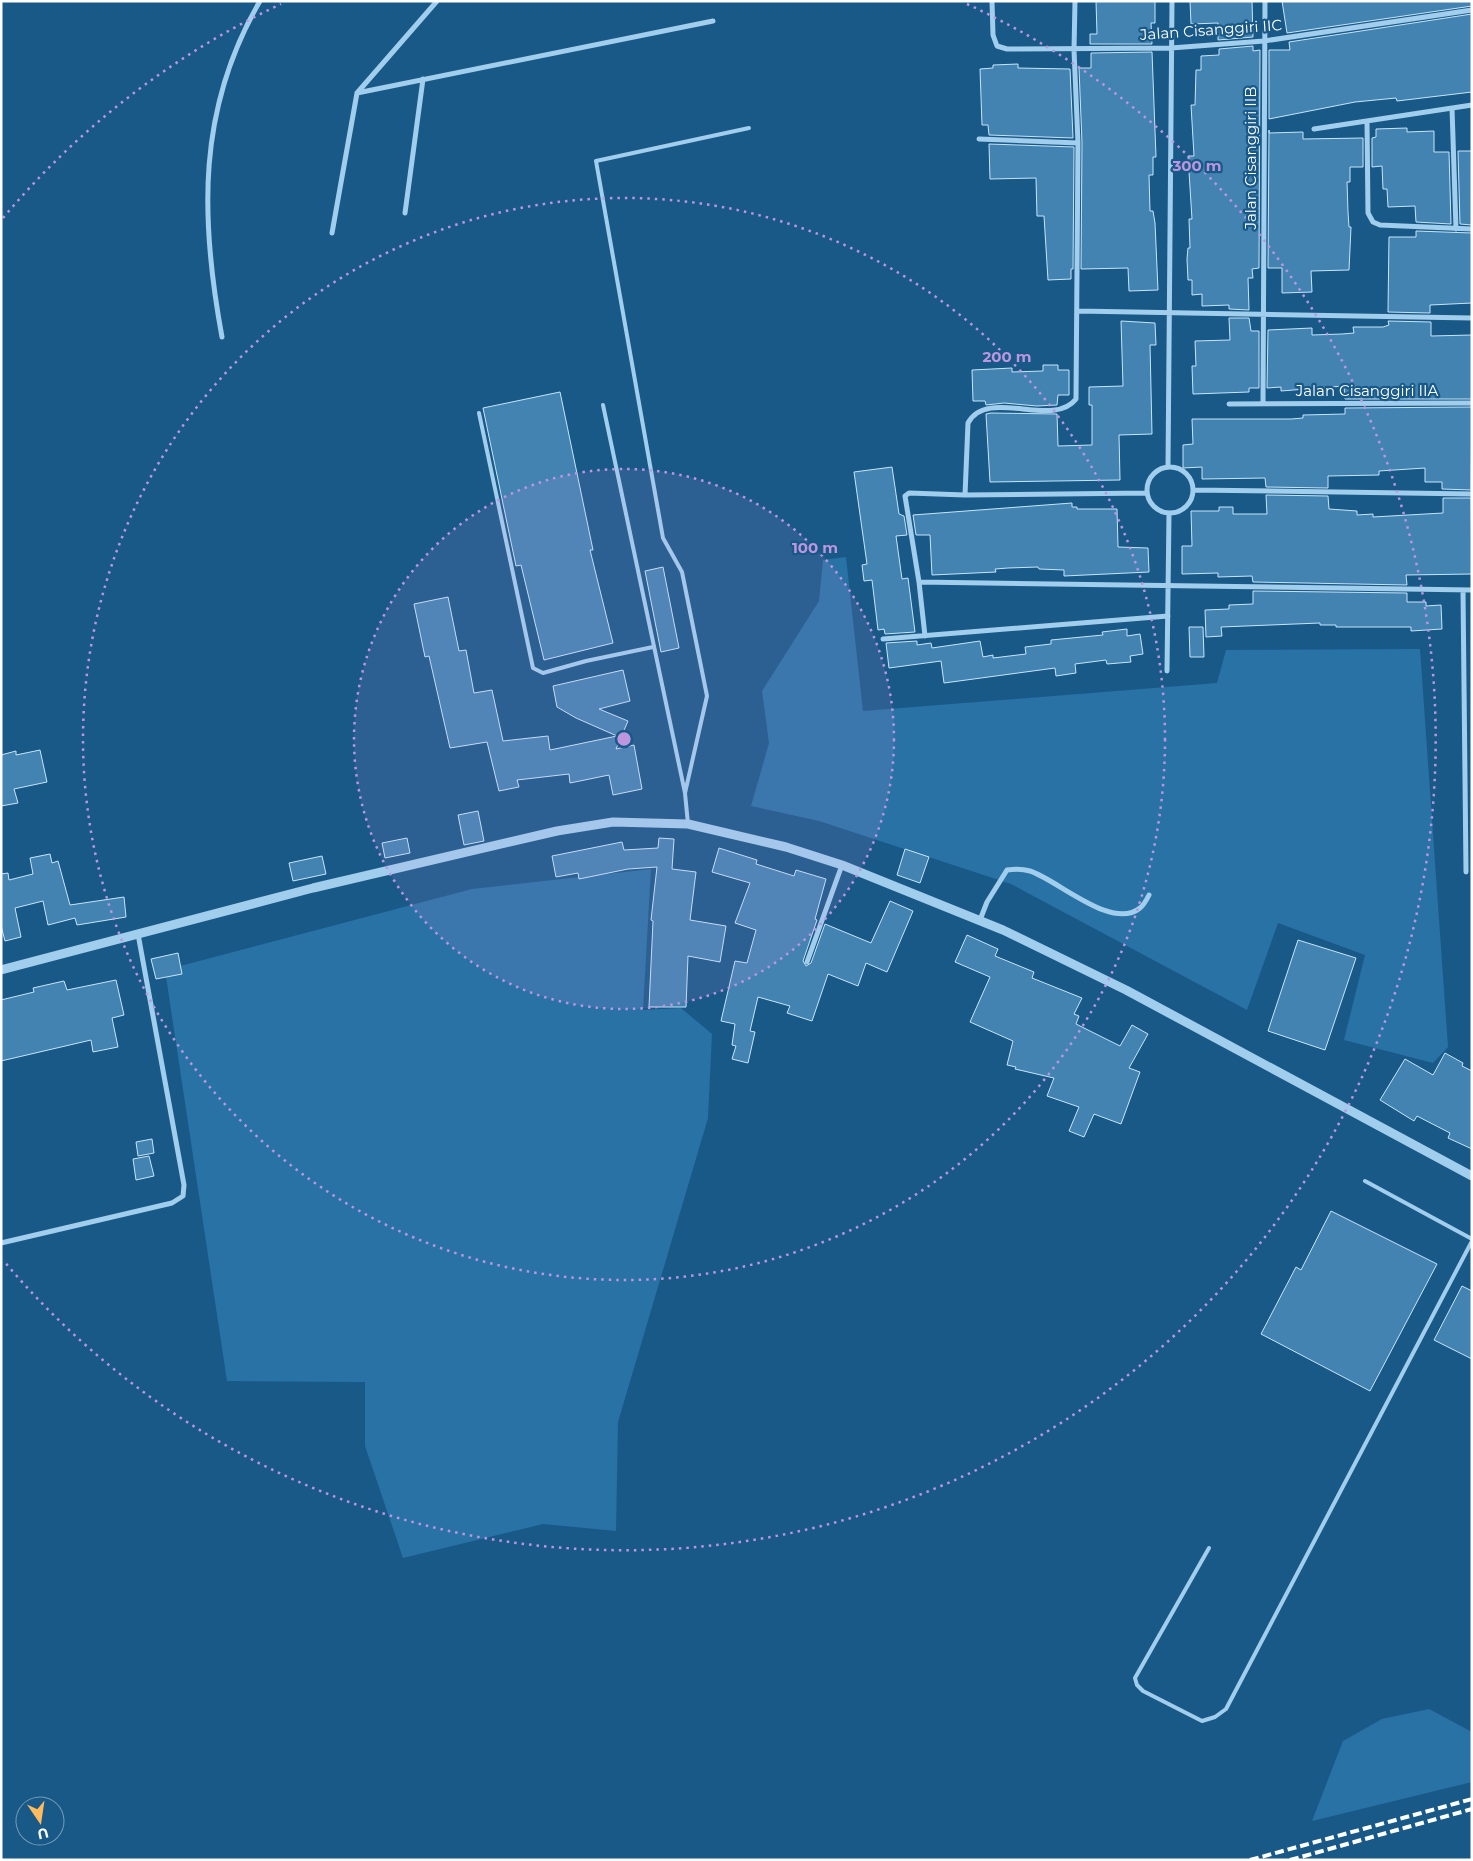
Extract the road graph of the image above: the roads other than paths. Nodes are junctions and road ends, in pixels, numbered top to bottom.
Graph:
1 (260, 1) edge
2 (437, 1) edge
3 (992, 1) edge
4 (1075, 1) edge
5 (1172, 1) edge
6 (1265, 1) edge
7 (1472, 10) edge
8 (713, 21) dead end
9 (1264, 41) junction
10 (1171, 48) junction
11 (1074, 50) junction
12 (423, 80) junction
13 (357, 93) junction
14 (1472, 105) edge
15 (1452, 108) junction
16 (1367, 120) junction
17 (749, 128) dead end
18 (1314, 128) dead end
19 (978, 139) dead end
20 (1078, 143) junction
21 (405, 214) dead end
22 (1456, 229) junction
23 (1472, 229) edge
24 (332, 233) dead end
25 (1078, 311) junction
26 (1170, 313) junction
27 (1264, 314) junction
28 (1472, 318) edge
29 (222, 337) dead end
30 (1472, 403) edge
31 (1229, 404) dead end
32 (1263, 404) junction
33 (603, 405) dead end
34 (479, 413) dead end
35 (1168, 467) junction
36 (1194, 490) junction
37 (1147, 493) junction
38 (1472, 494) edge
39 (965, 495) junction
40 (1169, 514) junction
41 (919, 582) junction
42 (1169, 585) junction
43 (1463, 590) junction
44 (1472, 590) edge
45 (1168, 616) junction
46 (925, 636) junction
47 (883, 639) dead end
48 (653, 647) junction
49 (1167, 671) dead end
50 (685, 793) junction
51 (688, 824) junction
52 (842, 866) junction
53 (1466, 872) dead end
54 (1150, 896) dead end
55 (980, 920) junction
56 (138, 934) junction
57 (808, 962) dead end
58 (1, 970) edge
59 (1472, 1176) edge
60 (1365, 1182) dead end
61 (1472, 1240) edge
62 (1, 1243) edge
63 (1209, 1548) dead end

1 - 29 street
2 - 13 street
3 - 11 street, Jalan Cisanggiri IIC
4 - 11 street
5 - 10 street
6 - 9 street, Jalan Cisanggiri IIB
7 - 9 street, Jalan Cisanggiri IIC
8 - 12 street
9 - 10 street, Jalan Cisanggiri IIC
9 - 27 street, Jalan Cisanggiri IIB
10 - 11 street, Jalan Cisanggiri IIC
10 - 26 street
11 - 20 street
12 - 13 street
12 - 21 street
13 - 24 street
14 - 15 street
15 - 16 street
15 - 22 street
16 - 18 street
16 - 22 street
17 - 50 lane
19 - 20 street
20 - 25 street
22 - 23 street
25 - 26 street
25 - 39 street
26 - 27 street
26 - 35 street
27 - 28 street
27 - 32 street
30 - 32 street, Jalan Cisanggiri IIA
31 - 32 street, Jalan Cisanggiri IIA
33 - 48 lane
34 - 48 lane
35 - 36 street
35 - 37 street
36 - 38 street
36 - 40 street
37 - 39 street
37 - 40 street
39 - 41 street
40 - 42 street
41 - 42 street
41 - 46 street
42 - 43 street
42 - 45 street
43 - 44 street
43 - 53 street
45 - 46 street
45 - 49 street
46 - 47 street
48 - 50 lane
50 - 51 lane
51 - 52 street
51 - 56 street
52 - 55 street
52 - 57 street
54 - 55 street
55 - 59 street
56 - 58 street
56 - 62 street
60 - 61 lane
61 - 63 lane

